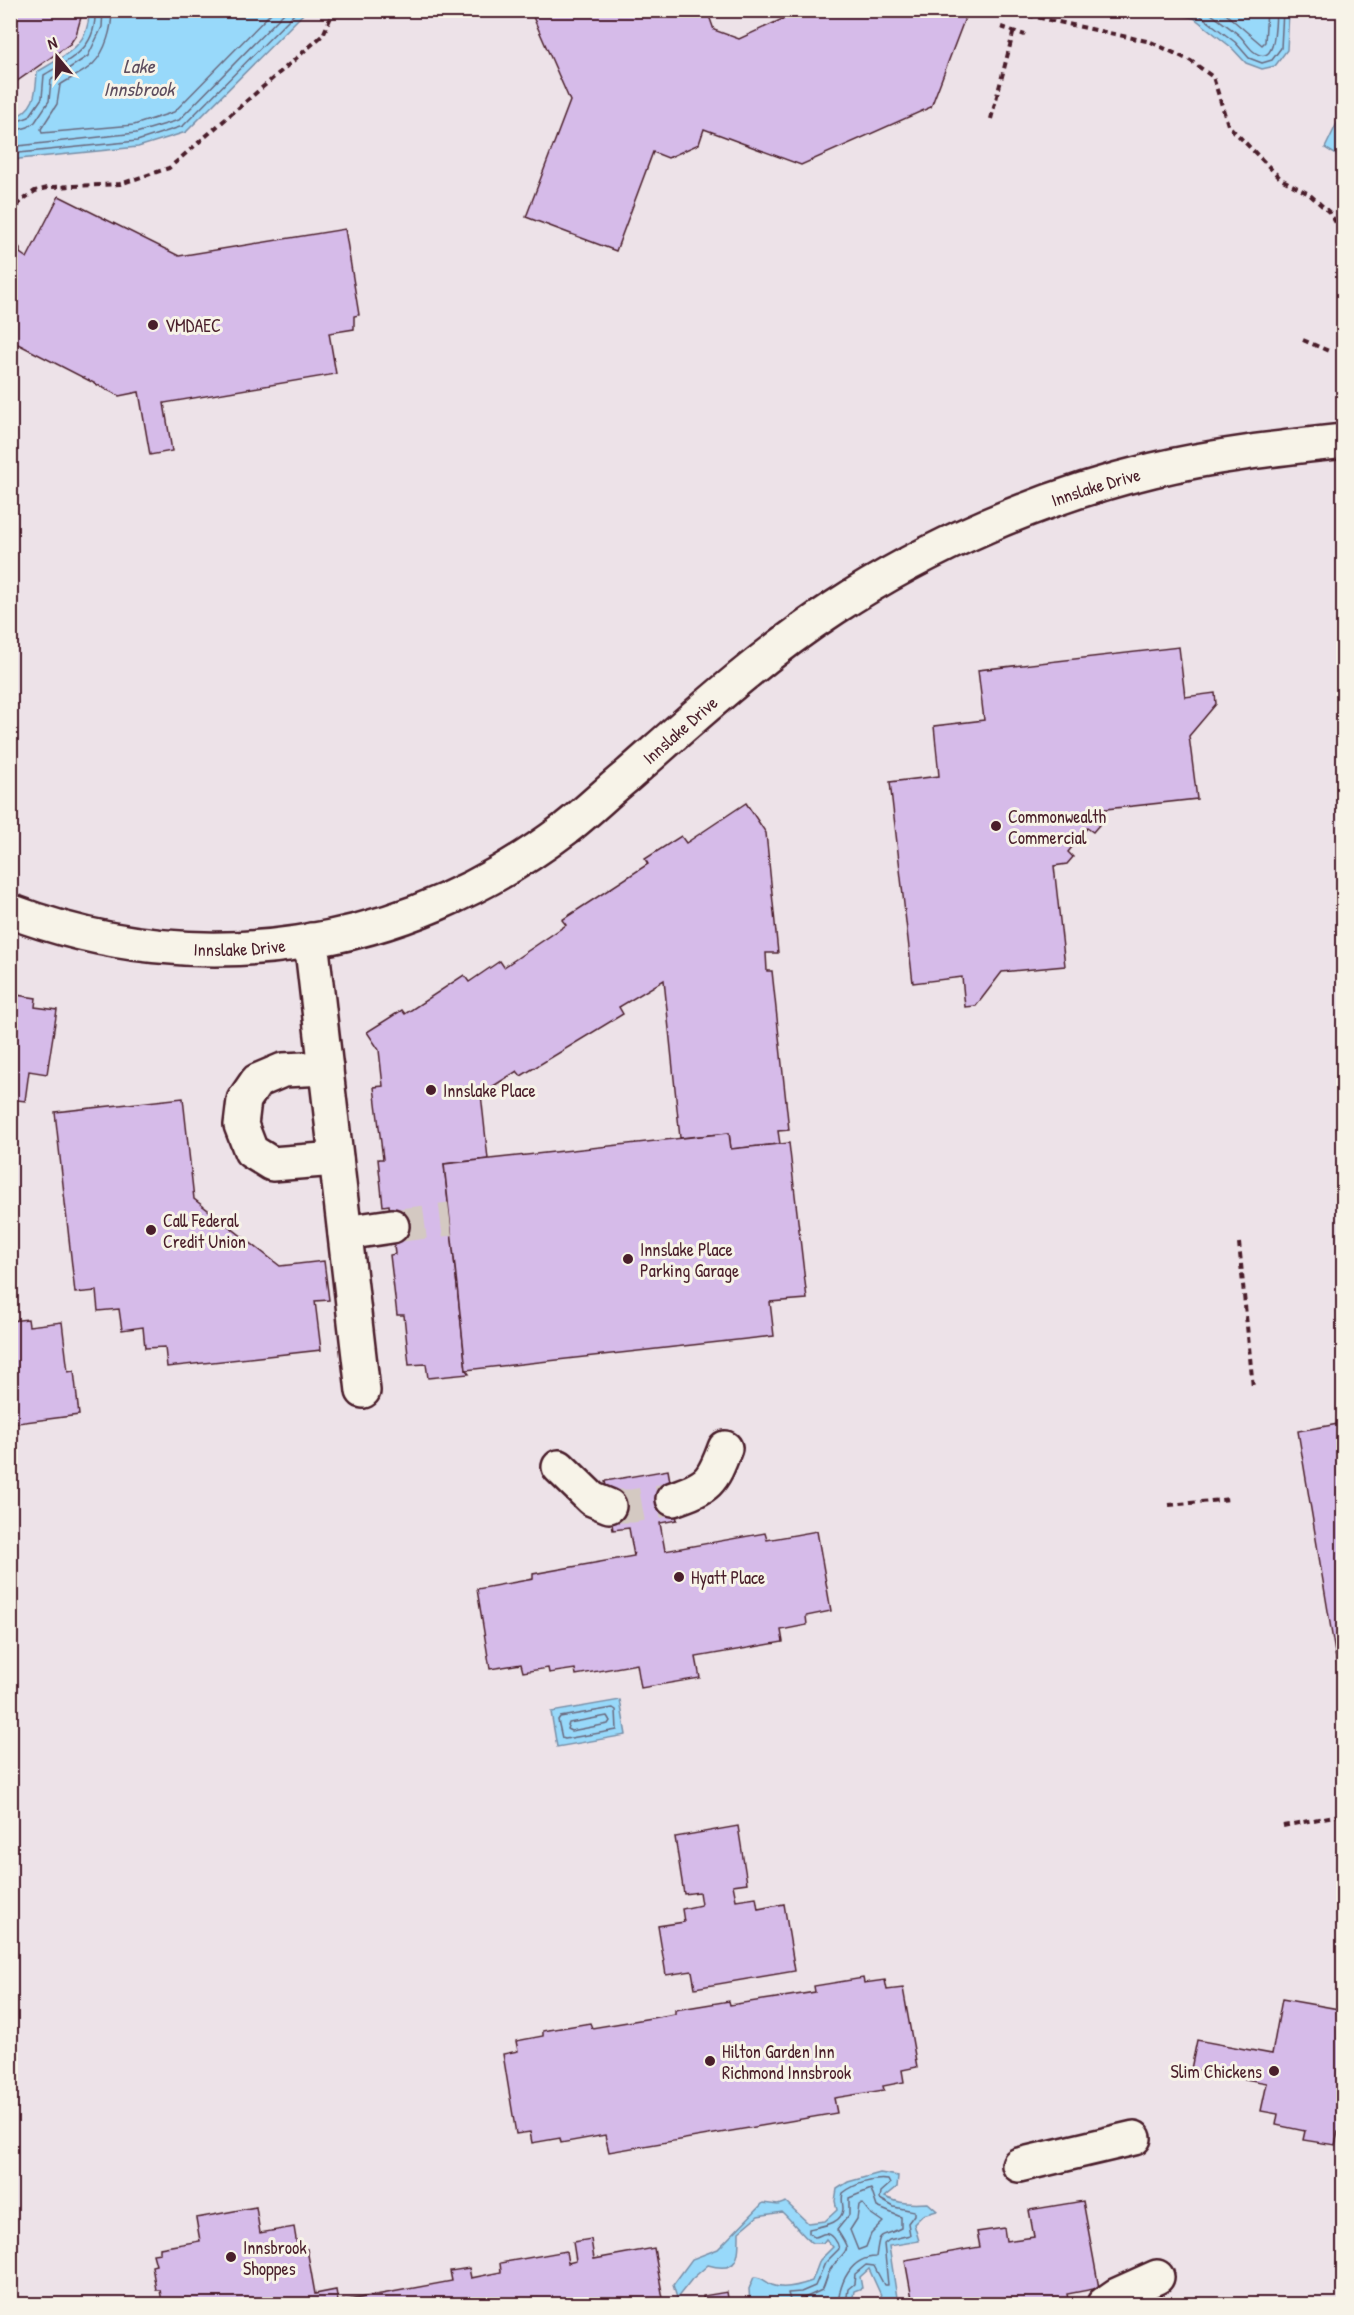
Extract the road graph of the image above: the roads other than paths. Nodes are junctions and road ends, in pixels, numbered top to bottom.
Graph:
1 (1344, 441) edge
2 (10, 911) edge
3 (312, 940) junction
4 (326, 1068) junction
5 (336, 1159) junction
6 (392, 1226) tunnel mouth
7 (345, 1233) junction
8 (363, 1391) dead end
9 (725, 1448) dead end
10 (559, 1467) dead end
11 (673, 1499) tunnel mouth
12 (609, 1506) tunnel mouth
13 (1134, 2138) dead end
14 (1019, 2165) dead end
15 (1157, 2277) dead end
16 (1104, 2304) edge

1 - 3 street, Innslake Drive
2 - 3 street, Innslake Drive
3 - 4 street
4 - 5 street
4 - 5 street
5 - 7 street
6 - 7 street
7 - 8 street
9 - 11 street
10 - 12 street
13 - 14 street
15 - 16 street

